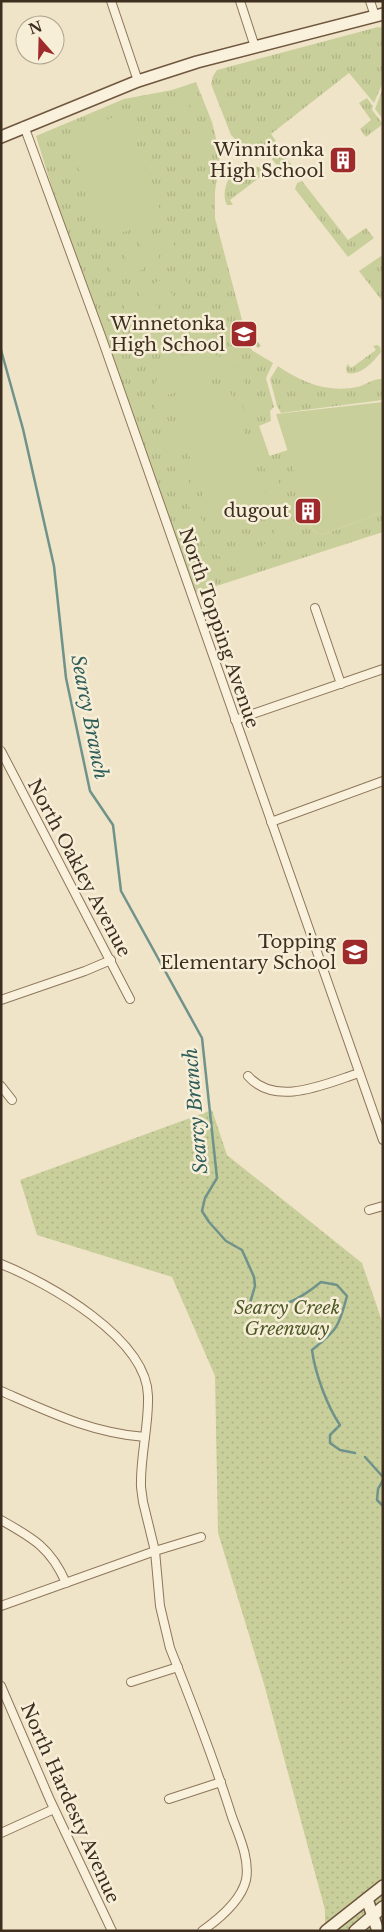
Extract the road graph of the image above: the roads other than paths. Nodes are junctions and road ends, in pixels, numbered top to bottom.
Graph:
1 (111, 1) edge
2 (240, 1) edge
3 (370, 1) edge
4 (379, 15) edge
5 (255, 47) junction
6 (138, 81) junction
7 (24, 126) junction
8 (1, 137) edge
9 (315, 608) dead end
10 (383, 669) edge
11 (341, 684) junction
12 (235, 720) junction
13 (1, 751) edge
14 (383, 781) edge
15 (271, 822) junction
16 (110, 960) junction
17 (130, 999) dead end
18 (1, 1000) edge
19 (359, 1073) junction
20 (248, 1076) dead end
21 (1, 1086) edge
22 (12, 1100) dead end
23 (383, 1140) edge
24 (383, 1206) edge
25 (370, 1210) dead end
26 (1, 1264) edge
27 (1, 1391) edge
28 (145, 1437) junction
29 (1, 1520) edge
30 (201, 1537) dead end
31 (155, 1551) junction
32 (66, 1583) junction
33 (1, 1606) edge
34 (178, 1667) junction
35 (131, 1682) dead end
36 (1, 1686) edge
37 (221, 1782) junction
38 (169, 1799) dead end
39 (54, 1810) junction
40 (1, 1833) edge
41 (383, 1886) edge
42 (367, 1899) junction
43 (383, 1907) edge
44 (353, 1908) junction
45 (372, 1915) junction
46 (359, 1929) edge
47 (112, 1931) edge
48 (202, 1931) edge
49 (326, 1931) edge
50 (378, 1931) edge

1 - 6 street
2 - 5 street
3 - 4 street
4 - 5 street
5 - 6 street
6 - 7 street
7 - 8 street
7 - 12 street, North Topping Avenue
9 - 11 street
10 - 11 street
11 - 12 street
12 - 15 street, North Topping Avenue
13 - 16 street, North Oakley Avenue
14 - 15 street
15 - 19 street, North Topping Avenue
16 - 17 street, North Oakley Avenue
16 - 18 street
19 - 20 street
19 - 23 street, North Topping Avenue
21 - 22 street
24 - 25 street
26 - 28 street
27 - 28 street
28 - 31 street
29 - 32 street
30 - 31 street
31 - 32 street
31 - 34 street
32 - 33 street
34 - 35 street
34 - 37 street
36 - 39 street, North Hardesty Avenue
37 - 38 street
37 - 48 street
39 - 40 street
39 - 47 street, North Hardesty Avenue
41 - 42 street
42 - 44 street
42 - 45 street
43 - 45 street
44 - 46 street
44 - 49 street
45 - 46 street
45 - 50 street

